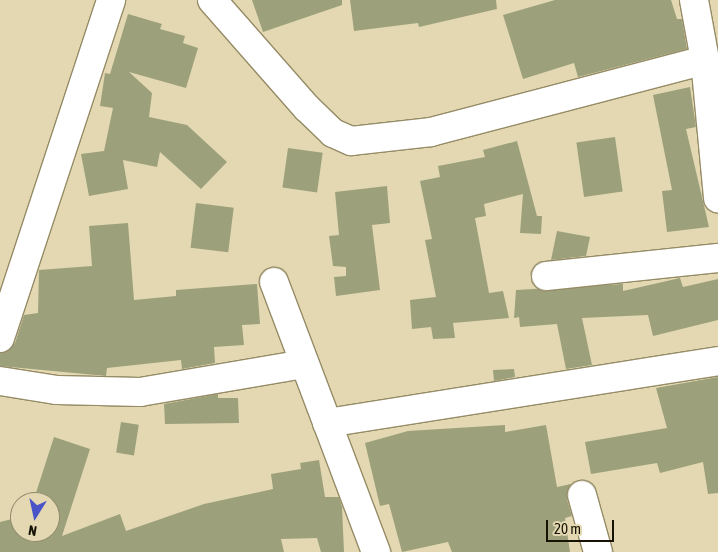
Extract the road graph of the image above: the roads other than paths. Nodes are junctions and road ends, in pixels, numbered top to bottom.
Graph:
1 (111, 0) edge
2 (212, 0) edge
3 (694, 0) edge
4 (705, 60) junction
5 (714, 134) edge
6 (718, 198) edge
7 (718, 258) edge
8 (546, 276) dead end
9 (274, 282) dead end
10 (0, 338) edge
11 (718, 361) edge
12 (304, 364) junction
13 (0, 381) edge
14 (328, 423) junction
15 (582, 495) dead end
16 (376, 552) edge
17 (598, 552) edge

1 - 10 street
2 - 4 street
3 - 4 street
4 - 5 street
5 - 6 street
7 - 8 street
9 - 12 street
11 - 14 street
12 - 13 street
12 - 14 street
14 - 16 street
15 - 17 street

